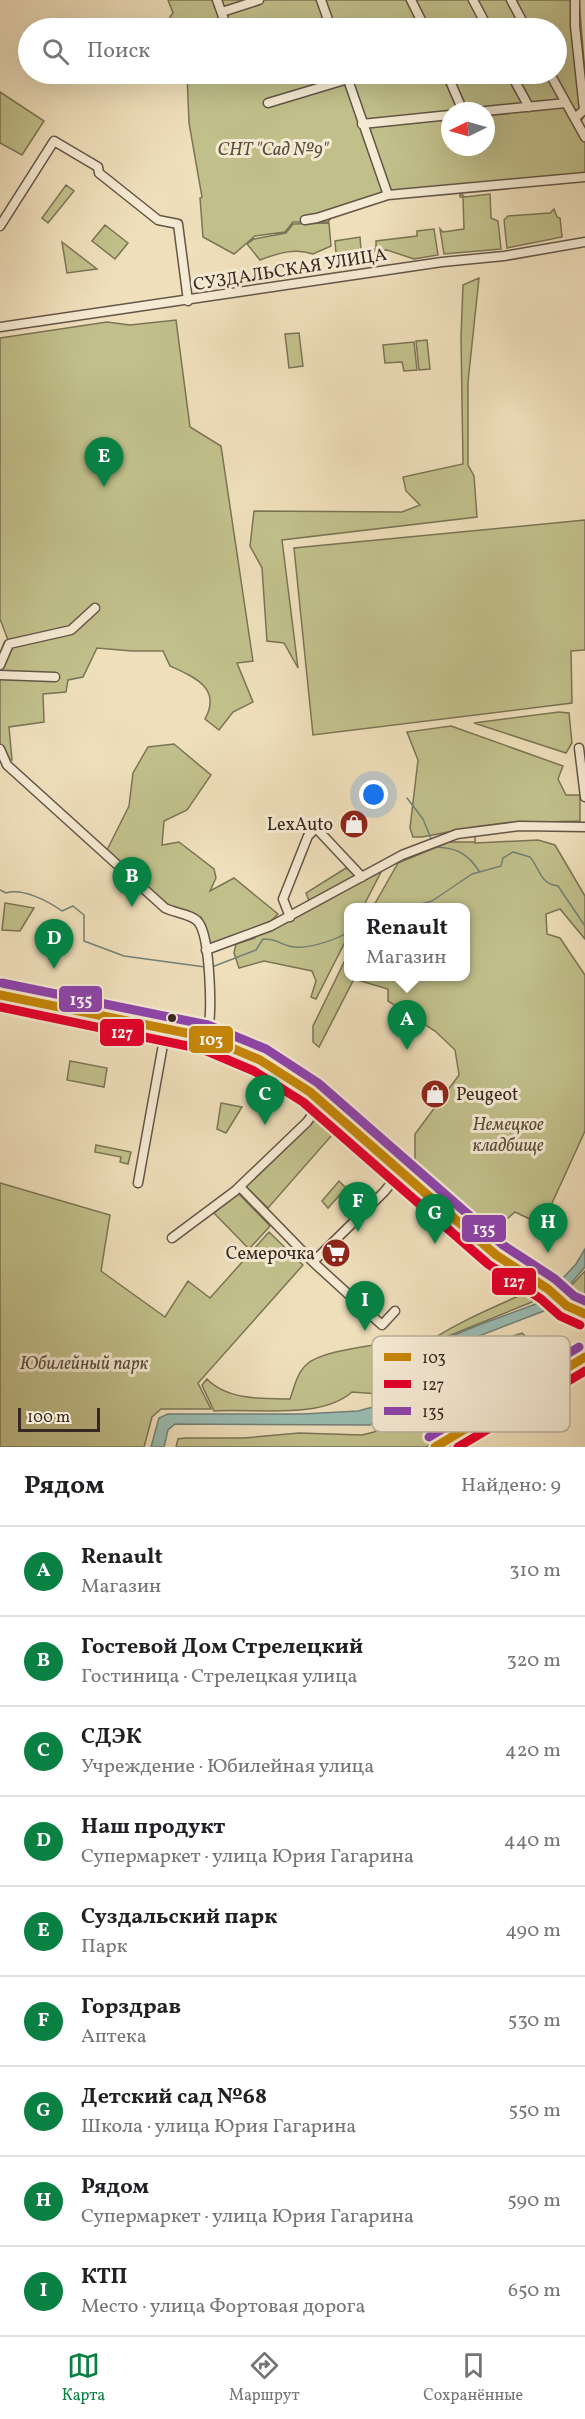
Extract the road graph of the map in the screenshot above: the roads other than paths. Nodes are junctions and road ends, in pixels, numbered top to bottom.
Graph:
1 (217, 0) edge
2 (259, 0) edge
3 (321, 0) edge
4 (411, 0) edge
5 (473, 0) edge
6 (511, 0) edge
7 (575, 0) edge
8 (222, 12) junction
9 (224, 18) edge
10 (327, 18) edge
11 (420, 18) edge
12 (483, 18) edge
13 (521, 18) edge
14 (324, 84) edge
15 (350, 84) edge
16 (451, 84) edge
17 (516, 84) edge
18 (556, 84) edge
19 (459, 102) edge
20 (268, 103) dead end
21 (566, 103) junction
22 (529, 107) junction
23 (495, 110) edge
24 (441, 116) edge
25 (575, 118) junction
26 (362, 124) junction
27 (585, 137) edge
28 (585, 177) edge
29 (388, 195) junction
30 (305, 219) dead end
31 (0, 226) edge
32 (585, 242) edge
33 (188, 301) junction
34 (0, 327) edge
35 (95, 608) dead end
36 (0, 665) edge
37 (0, 675) edge
38 (55, 677) dead end
39 (579, 748) dead end
40 (0, 749) edge
41 (585, 797) edge
42 (585, 826) edge
43 (363, 877) junction
44 (291, 917) junction
45 (206, 950) junction
46 (0, 988) edge
47 (0, 995) edge
48 (166, 1028) junction
49 (208, 1033) junction
50 (324, 1098) junction
51 (400, 1171) junction
52 (138, 1183) dead end
53 (240, 1187) junction
54 (172, 1238) dead end
55 (313, 1262) junction
56 (551, 1286) junction
57 (562, 1298) junction
58 (585, 1305) edge
59 (395, 1311) dead end
60 (585, 1314) edge
61 (585, 1357) edge
62 (570, 1366) edge
63 (460, 1432) edge
64 (435, 1447) edge

1 - 8 street
2 - 8 street
3 - 10 street
4 - 11 street
5 - 12 street
6 - 13 street
7 - 25 street
8 - 9 street
14 - 20 street
15 - 26 street
16 - 19 street
17 - 22 street
18 - 21 street
21 - 22 street
21 - 25 street
22 - 23 street
24 - 26 street
25 - 27 street
26 - 29 street
28 - 29 street
29 - 30 street
31 - 33 street
32 - 33 street, СУЗДАЛЬСКАЯ УЛИЦА
33 - 34 street, СУЗДАЛЬСКАЯ УЛИЦА
35 - 36 street
37 - 38 street
39 - 41 street
40 - 45 street
42 - 43 street
43 - 44 street
43 - 44 street
44 - 45 street
45 - 49 street
46 - 49 main road
47 - 48 main road
48 - 49 main road
48 - 52 street
49 - 50 main road
50 - 51 main road
50 - 53 street
50 - 56 main road
51 - 55 street
51 - 56 main road
53 - 54 street
53 - 55 street
55 - 59 street
56 - 57 main road
57 - 58 main road
57 - 60 main road
61 - 62 main road
63 - 64 main road

